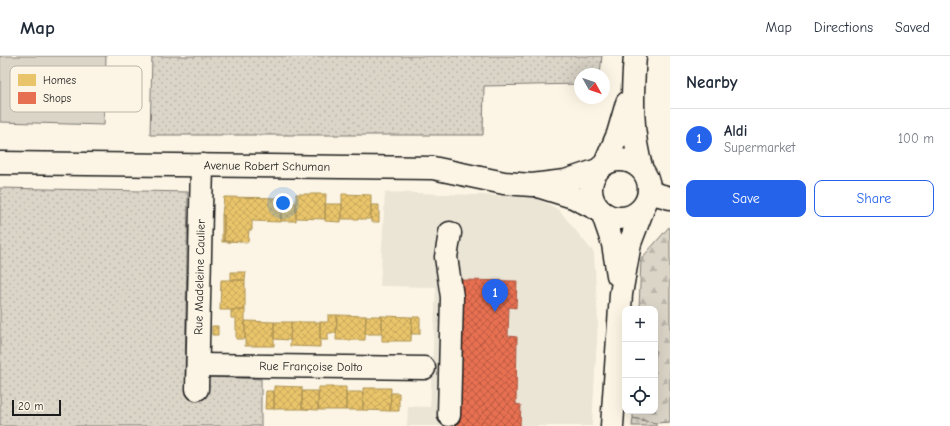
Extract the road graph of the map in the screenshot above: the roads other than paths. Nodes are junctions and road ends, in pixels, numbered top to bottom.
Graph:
1 (634, 56) edge
2 (633, 79) junction
3 (0, 163) edge
4 (202, 165) junction
5 (602, 167) junction
6 (642, 170) junction
7 (532, 185) junction
8 (670, 198) edge
9 (646, 199) junction
10 (600, 210) junction
11 (450, 233) dead end
12 (621, 294) junction
13 (198, 365) junction
14 (424, 368) dead end
15 (197, 389) dead end
16 (449, 415) dead end
17 (612, 426) edge

1 - 2 street
2 - 5 street
2 - 6 street
3 - 4 street, Avenue Robert Schuman
4 - 7 street, Avenue Robert Schuman
4 - 13 street, Rue Madeleine Caulier
5 - 6 street
5 - 7 street, Avenue Robert Schuman
5 - 10 street
6 - 9 street
7 - 10 street, Avenue Robert Schuman
8 - 9 street
9 - 10 street
9 - 12 street
10 - 12 street
11 - 16 street
12 - 17 street
13 - 14 street, Rue Françoise Dolto
13 - 15 street, Rue Madeleine Caulier

